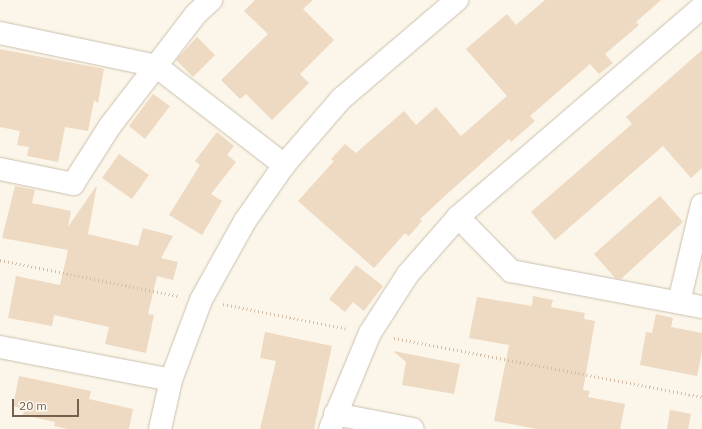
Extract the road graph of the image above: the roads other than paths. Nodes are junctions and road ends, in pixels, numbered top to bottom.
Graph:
1 (211, 0) edge
2 (457, 0) edge
3 (702, 7) edge
4 (0, 33) edge
5 (156, 66) junction
6 (284, 165) junction
7 (0, 169) edge
8 (702, 205) edge
9 (458, 217) junction
10 (679, 302) junction
11 (702, 307) edge
12 (0, 347) edge
13 (171, 380) junction
14 (332, 421) edge
15 (160, 429) edge
16 (413, 429) edge

1 - 5 street
2 - 6 street
3 - 9 street
4 - 5 street
5 - 6 street
5 - 7 street
6 - 13 street
8 - 10 street
9 - 10 street
9 - 14 street
10 - 11 street
12 - 13 street
13 - 15 street
14 - 16 street

